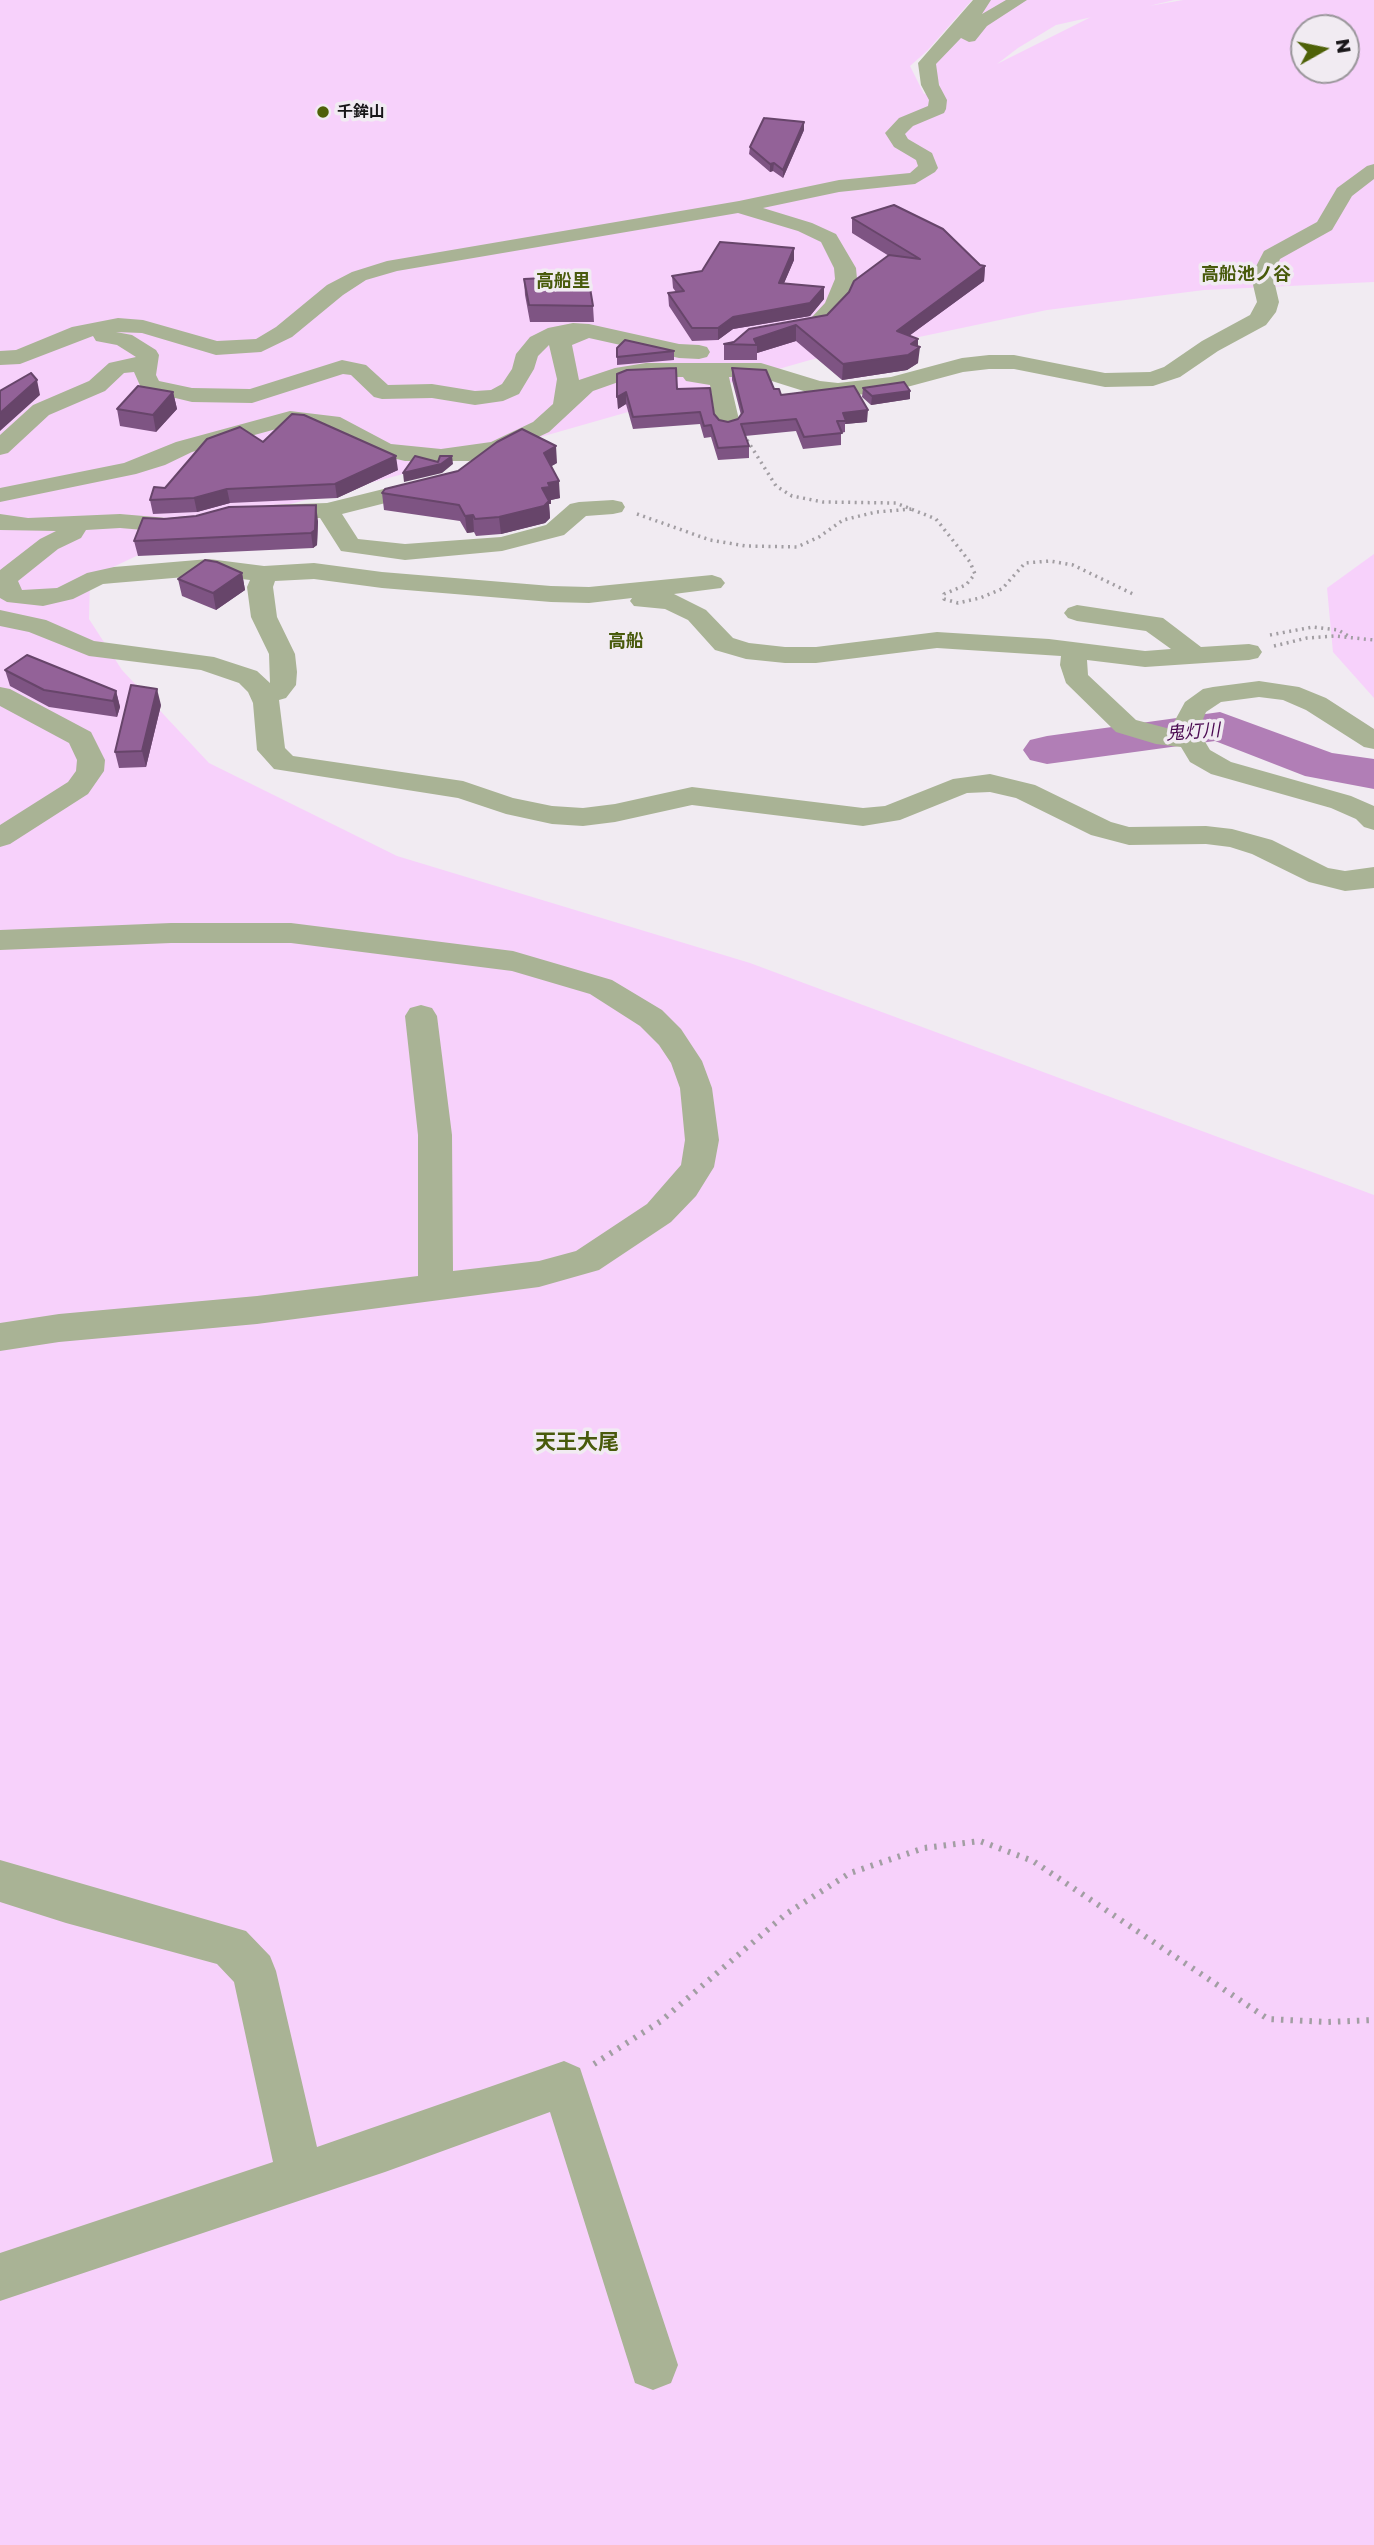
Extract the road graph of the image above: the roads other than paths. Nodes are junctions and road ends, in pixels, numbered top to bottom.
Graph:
1 (982, 0) edge
2 (1018, 0) edge
3 (927, 63) junction
4 (1374, 170) edge
5 (739, 207) junction
6 (589, 331) junction
7 (760, 334) edge
8 (59, 341) junction
9 (723, 350) edge
10 (0, 358) edge
11 (145, 363) junction
12 (695, 369) junction
13 (564, 404) junction
14 (728, 424) edge
15 (499, 447) junction
16 (0, 448) edge
17 (0, 495) edge
18 (613, 507) road end
19 (327, 510) junction
20 (242, 513) edge
21 (0, 521) edge
22 (77, 522) junction
23 (316, 558) dead end
24 (264, 574) junction
25 (712, 583) dead end
26 (551, 594) junction
27 (51, 597) junction
28 (1077, 613) dead end
29 (1, 618) edge
30 (1255, 645) road end
31 (1076, 650) junction
32 (1196, 656) junction
33 (0, 695) edge
34 (264, 696) junction
35 (1189, 740) junction
36 (1374, 741) edge
37 (1374, 821) edge
38 (0, 838) edge
39 (1374, 877) edge
40 (0, 940) edge
41 (421, 1016) dead end
42 (436, 1287) junction
43 (0, 1337) edge
44 (0, 1881) edge
45 (300, 2176) junction
46 (0, 2277) edge
47 (653, 2365) dead end

1 - 3 street
2 - 3 street
3 - 5 street
4 - 12 street
5 - 7 street
5 - 8 street
6 - 9 street
6 - 11 street
6 - 13 street
8 - 10 street
8 - 11 street
11 - 16 street
12 - 13 street
12 - 14 street
13 - 15 street
15 - 17 street
15 - 19 street
18 - 19 street
19 - 20 street
21 - 22 street
22 - 23 street
22 - 27 street
24 - 26 street
24 - 27 street
24 - 34 street
25 - 26 street
26 - 31 street
27 - 29 street
28 - 32 street
29 - 34 street
30 - 32 street
31 - 32 street
31 - 35 street
33 - 38 street
34 - 39 street
35 - 36 street
35 - 37 street
40 - 42 street
41 - 42 street
42 - 43 street
44 - 45 street
45 - 46 street
45 - 47 street

